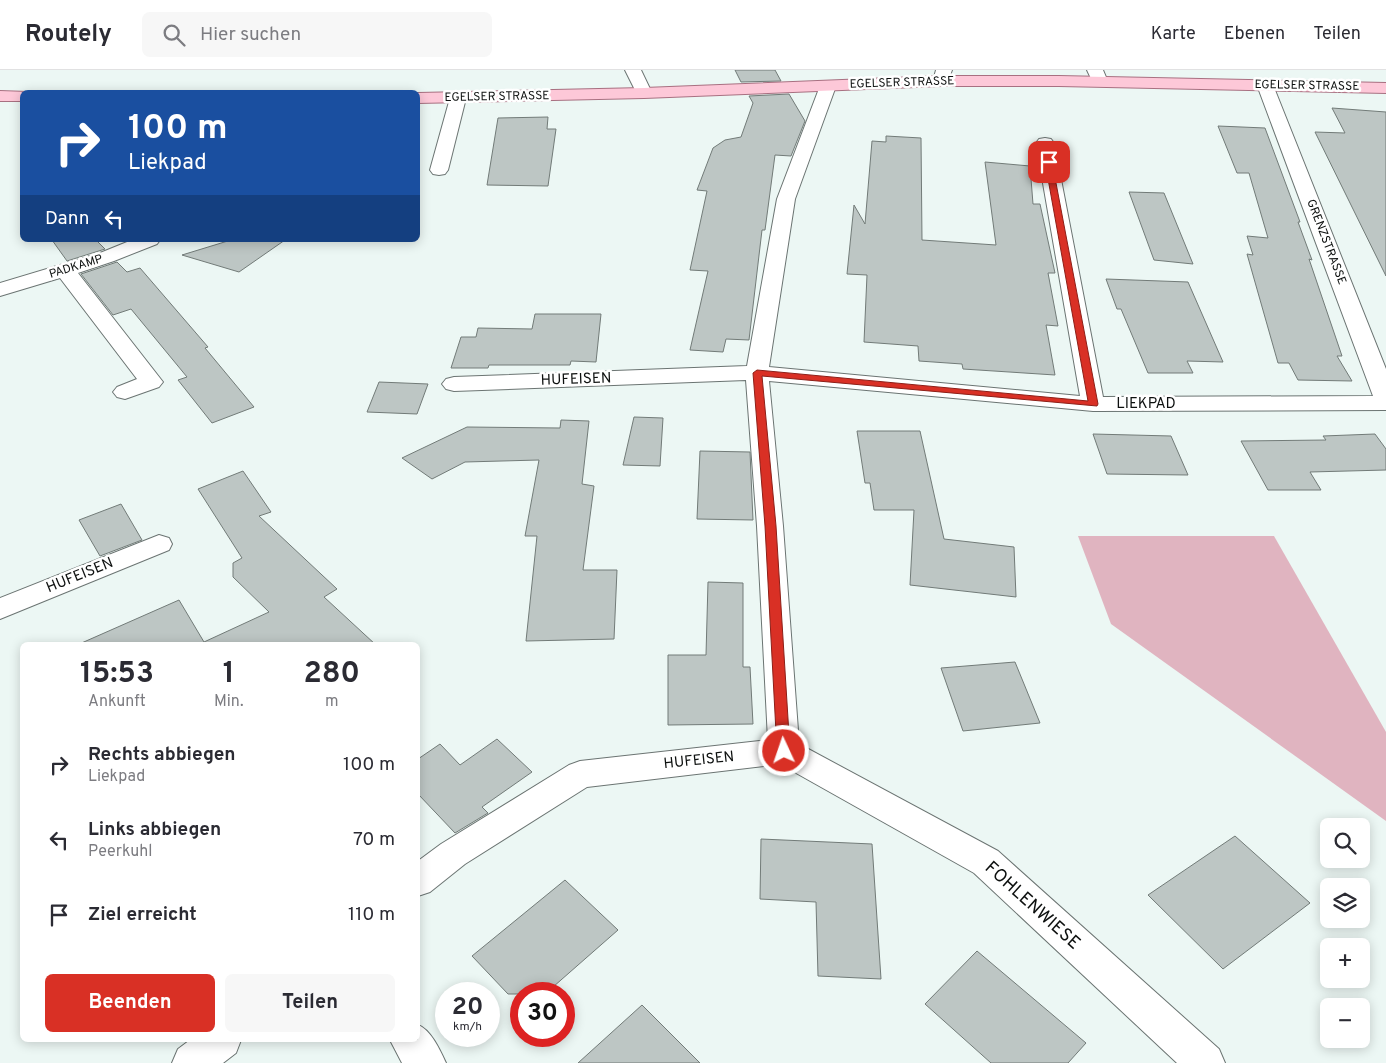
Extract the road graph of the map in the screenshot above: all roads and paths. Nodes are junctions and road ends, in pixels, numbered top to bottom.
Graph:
1 (633, 70) edge
2 (942, 76) edge
3 (1097, 76) edge
4 (1265, 85) junction
5 (828, 86) junction
6 (1386, 88) edge
7 (644, 93) junction
8 (0, 96) edge
9 (20, 96) edge
10 (420, 98) edge
11 (458, 98) junction
12 (1045, 144) dead end
13 (439, 170) dead end
14 (144, 242) edge
15 (65, 270) junction
16 (0, 290) edge
17 (757, 373) junction
18 (454, 384) dead end
19 (125, 392) dead end
20 (1386, 399) edge
21 (1386, 403) edge
22 (1093, 404) junction
23 (159, 544) dead end
24 (0, 609) edge
25 (784, 751) junction
26 (420, 880) edge
27 (219, 1042) edge
28 (410, 1042) edge
29 (192, 1063) edge
30 (426, 1063) edge
31 (1206, 1063) edge

1 - 7 street
2 - 3 main road, EGELSER STRASSE
2 - 5 main road, EGELSER STRASSE
3 - 4 main road, EGELSER STRASSE
4 - 6 main road, EGELSER STRASSE
4 - 20 street, GRENZSTRASSE
5 - 7 main road, EGELSER STRASSE
5 - 17 street
7 - 11 main road, EGELSER STRASSE
8 - 9 main road
10 - 11 main road, EGELSER STRASSE
11 - 13 street
12 - 22 street
14 - 15 street, PADKAMP
15 - 16 street, PADKAMP
15 - 19 street
17 - 18 street, HUFEISEN
17 - 22 street, LIEKPAD
17 - 25 street
21 - 22 street, LIEKPAD
23 - 24 street, HUFEISEN
25 - 26 street, HUFEISEN
25 - 31 street, FOHLENWIESE
27 - 29 street
28 - 30 street

